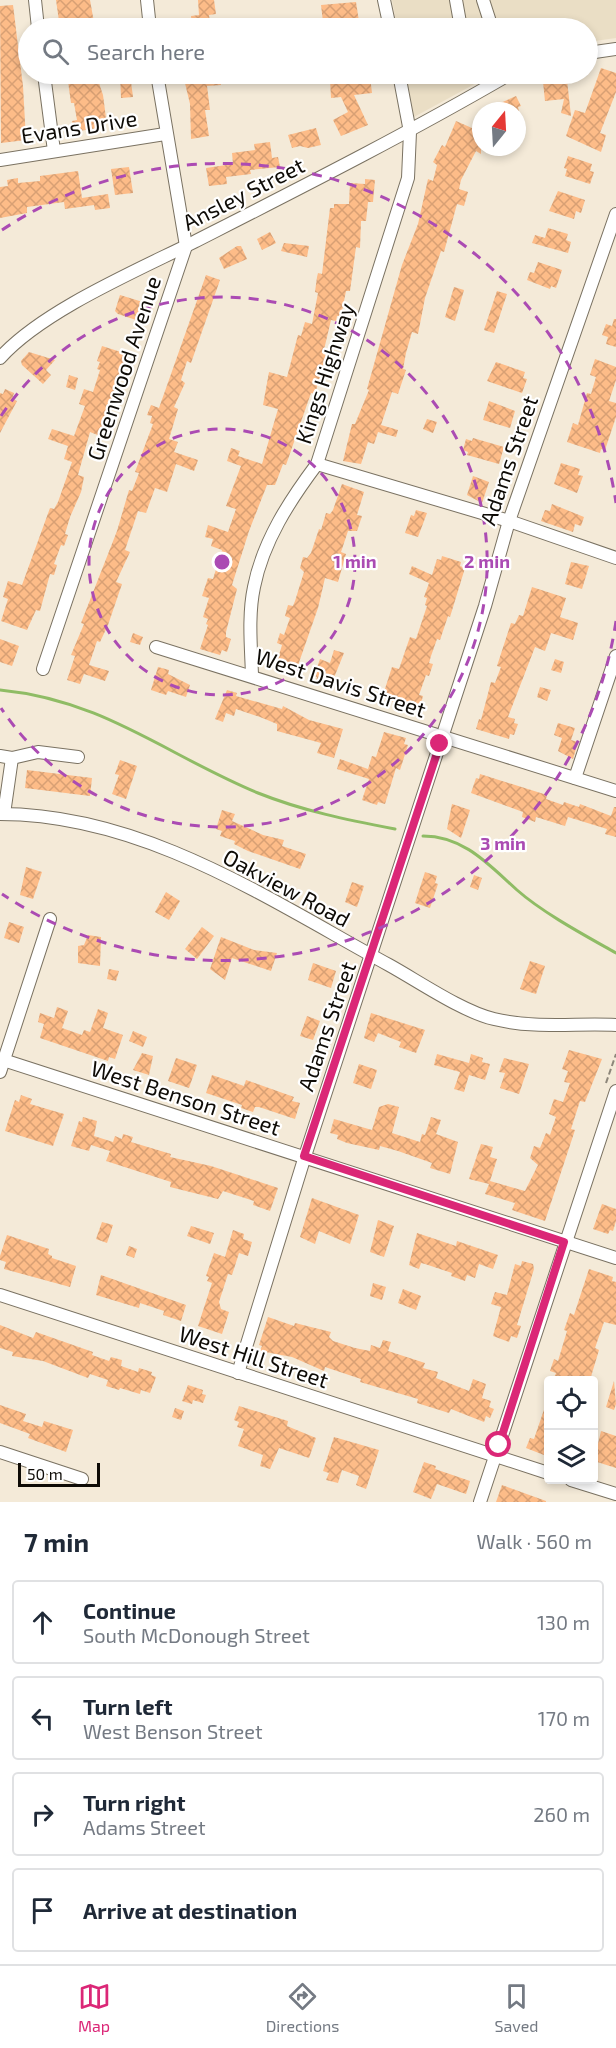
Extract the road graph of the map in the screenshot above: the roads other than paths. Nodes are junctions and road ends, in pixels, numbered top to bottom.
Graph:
1 (34, 0) edge
2 (147, 0) edge
3 (384, 0) edge
4 (456, 0) edge
5 (483, 0) edge
6 (37, 18) edge
7 (149, 18) edge
8 (388, 18) edge
9 (459, 18) edge
10 (489, 18) edge
11 (616, 49) edge
12 (598, 52) edge
13 (45, 84) edge
14 (158, 84) edge
15 (401, 84) edge
16 (493, 84) edge
17 (410, 132) junction
18 (165, 134) junction
19 (54, 150) junction
20 (0, 160) edge
21 (616, 214) edge
22 (186, 246) junction
23 (0, 358) edge
24 (317, 464) junction
25 (509, 521) junction
26 (616, 558) edge
27 (156, 647) dead end
28 (616, 656) edge
29 (43, 669) dead end
30 (252, 675) junction
31 (442, 737) junction
32 (6, 757) edge
33 (78, 757) dead end
34 (575, 778) junction
35 (616, 791) edge
36 (2, 814) edge
37 (50, 919) dead end
38 (372, 956) junction
39 (616, 1025) edge
40 (1, 1064) edge
41 (616, 1091) edge
42 (304, 1156) junction
43 (564, 1242) junction
44 (616, 1258) edge
45 (0, 1295) edge
46 (238, 1373) junction
47 (0, 1452) edge
48 (496, 1456) junction
49 (544, 1471) edge
50 (82, 1479) dead end
51 (586, 1484) edge
52 (616, 1494) edge
53 (480, 1502) edge

1 - 6 street
2 - 7 street
3 - 8 street
4 - 9 street
5 - 10 street
11 - 12 street
13 - 19 street
14 - 18 street, Greenwood Avenue
15 - 17 street, Kings Highway
16 - 17 street, Ansley Street
17 - 22 street, Ansley Street
17 - 24 street, Kings Highway
18 - 19 street, Evans Drive
18 - 22 street, Greenwood Avenue
19 - 20 street, Evans Drive
21 - 25 street, Adams Street
22 - 23 street, Ansley Street
22 - 29 street, Greenwood Avenue
24 - 25 street
24 - 30 street, Kings Highway
25 - 26 street
25 - 31 street, Adams Street
27 - 30 street, West Davis Street
28 - 34 street
30 - 31 street, West Davis Street
31 - 34 street, West Davis Street
31 - 38 street, Adams Street
32 - 33 street
32 - 36 street
34 - 35 street, West Davis Street
36 - 38 street, Oakview Road
37 - 40 street
38 - 39 street, Oakview Road
38 - 42 street, Adams Street
40 - 42 street, West Benson Street
41 - 43 street
42 - 43 street, West Benson Street
42 - 46 street, Adams Street
43 - 44 street, West Benson Street
43 - 48 street
45 - 46 street, West Hill Street
46 - 48 street, West Hill Street
47 - 50 street
48 - 49 street, West Hill Street
48 - 53 street
51 - 52 street

